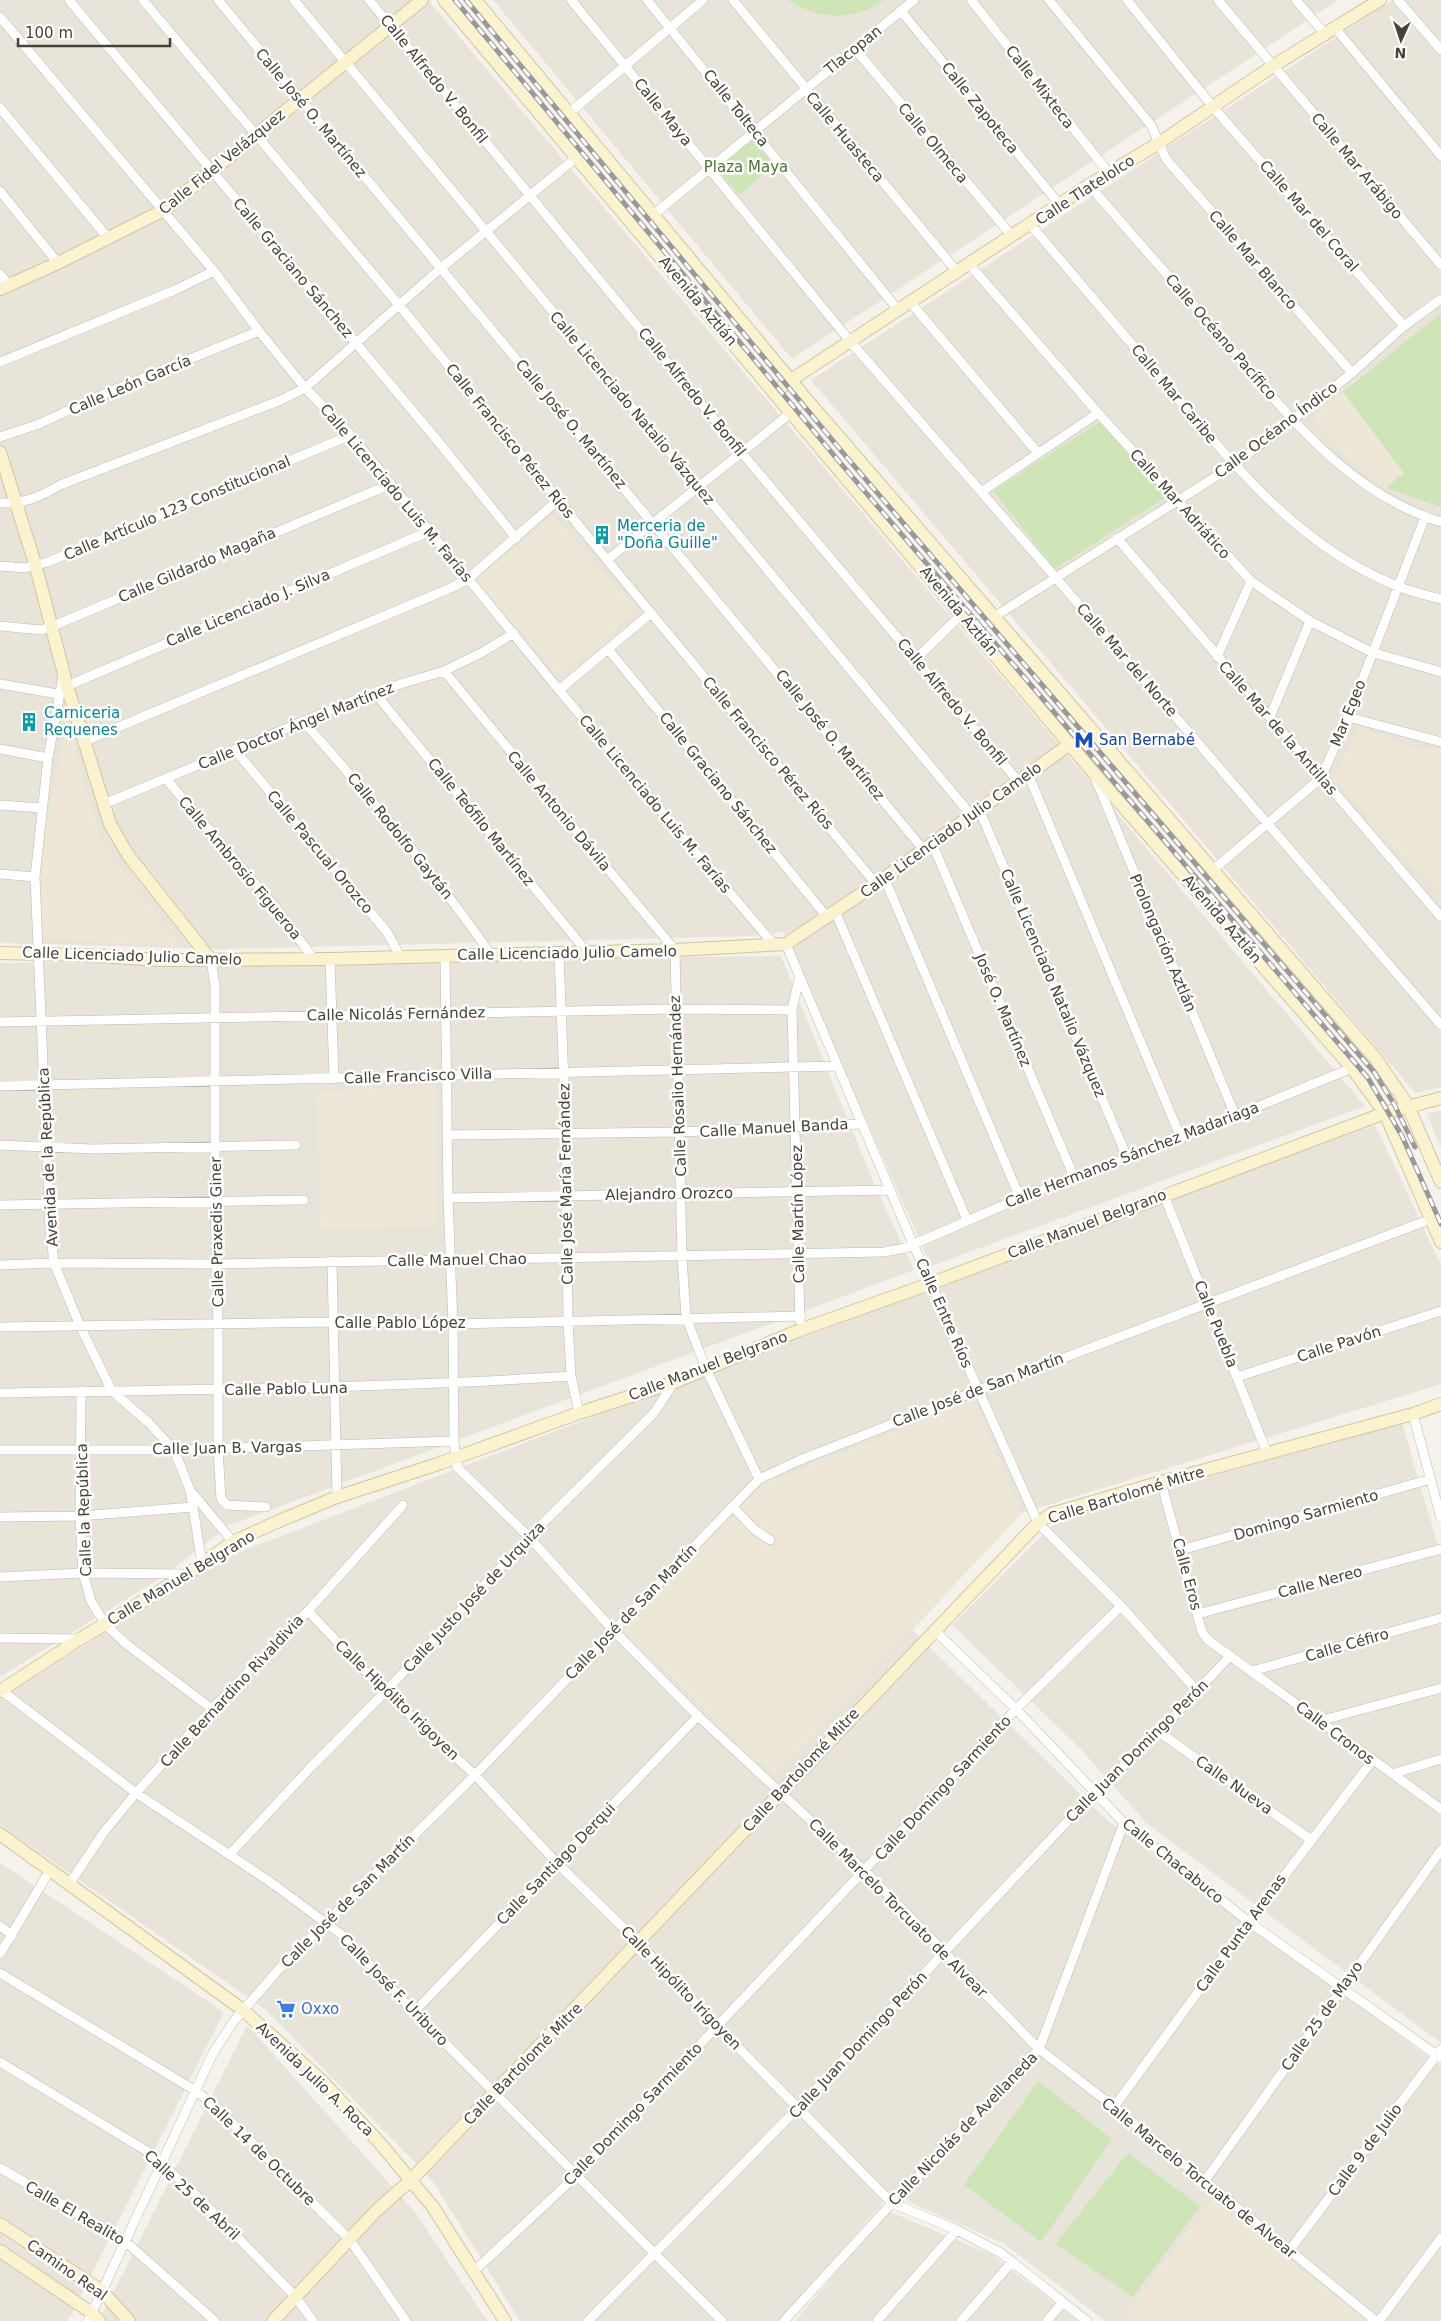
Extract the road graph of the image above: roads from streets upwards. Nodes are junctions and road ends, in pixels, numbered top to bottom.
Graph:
1 (69, 0) edge
2 (143, 0) edge
3 (218, 0) edge
4 (294, 0) edge
5 (369, 0) edge
6 (422, 0) edge
7 (444, 0) edge
8 (475, 0) edge
9 (571, 0) edge
10 (647, 0) edge
11 (703, 0) edge
12 (733, 0) edge
13 (914, 0) edge
14 (971, 0) edge
15 (1049, 0) edge
16 (1127, 0) edge
17 (1218, 0) edge
18 (1296, 0) edge
19 (1380, 0) edge
20 (1398, 0) edge
21 (901, 11) junction
22 (0, 17) edge
23 (390, 25) junction
24 (670, 28) junction
25 (1330, 32) junction
26 (855, 49) junction
27 (1441, 50) edge
28 (345, 62) junction
29 (626, 66) junction
30 (1273, 66) junction
31 (805, 89) junction
32 (300, 100) junction
33 (1213, 107) junction
34 (0, 108) edge
35 (568, 114) junction
36 (755, 132) junction
37 (256, 137) junction
38 (1160, 143) junction
39 (1441, 156) edge
40 (577, 157) junction
41 (709, 169) junction
42 (212, 173) junction
43 (1109, 173) junction
44 (1089, 185) junction
45 (0, 191) edge
46 (530, 195) junction
47 (1060, 205) junction
48 (164, 210) junction
49 (653, 215) junction
50 (1030, 224) junction
51 (485, 231) junction
52 (1012, 236) junction
53 (108, 238) junction
54 (58, 263) junction
55 (970, 265) junction
56 (1441, 265) edge
57 (441, 268) junction
58 (214, 271) junction
59 (958, 273) junction
60 (0, 274) edge
61 (4, 286) edge
62 (1441, 299) edge
63 (910, 303) junction
64 (399, 305) junction
65 (899, 311) junction
66 (1404, 326) junction
67 (259, 331) junction
68 (850, 341) junction
69 (356, 343) junction
70 (0, 362) edge
71 (1352, 373) junction
72 (791, 380) junction
73 (305, 388) junction
74 (774, 393) junction
75 (807, 400) junction
76 (1098, 413) junction
77 (791, 414) junction
78 (1292, 420) junction
79 (351, 435) junction
80 (0, 437) edge
81 (0, 452) edge
82 (1037, 452) junction
83 (742, 453) junction
84 (1234, 464) junction
85 (391, 484) junction
86 (698, 488) junction
87 (981, 492) junction
88 (558, 500) junction
89 (1175, 500) junction
90 (0, 503) edge
91 (16, 504) junction
92 (1425, 517) junction
93 (654, 522) junction
94 (1441, 522) edge
95 (430, 531) junction
96 (516, 538) junction
97 (1117, 538) junction
98 (607, 560) junction
99 (0, 566) edge
100 (36, 567) junction
101 (469, 578) junction
102 (1056, 578) junction
103 (1251, 581) junction
104 (1398, 586) junction
105 (978, 598) junction
106 (1441, 599) edge
107 (651, 613) junction
108 (962, 614) junction
109 (994, 617) junction
110 (1310, 621) junction
111 (0, 626) edge
112 (53, 626) junction
113 (975, 629) junction
114 (514, 633) junction
115 (608, 650) junction
116 (1372, 652) junction
117 (1217, 657) junction
118 (916, 659) junction
119 (444, 671) junction
120 (1441, 672) edge
121 (0, 684) edge
122 (63, 685) junction
123 (560, 690) junction
124 (374, 692) junction
125 (1270, 717) junction
126 (1348, 717) junction
127 (302, 721) junction
128 (85, 741) junction
129 (1441, 742) edge
130 (1070, 744) junction
131 (0, 750) edge
132 (235, 750) junction
133 (48, 758) junction
134 (1092, 771) junction
135 (1023, 778) junction
136 (1321, 778) junction
137 (166, 779) junction
138 (104, 804) junction
139 (0, 806) edge
140 (42, 808) junction
141 (975, 812) junction
142 (1269, 825) junction
143 (928, 846) junction
144 (1214, 869) junction
145 (0, 874) edge
146 (35, 877) junction
147 (880, 880) junction
148 (831, 914) junction
149 (1441, 917) edge
150 (780, 945) junction
151 (675, 950) junction
152 (587, 952) junction
153 (0, 953) edge
154 (37, 954) junction
155 (559, 954) junction
156 (491, 955) junction
157 (400, 956) junction
158 (445, 956) junction
159 (313, 958) junction
160 (330, 959) junction
161 (211, 960) junction
162 (799, 979) junction
163 (675, 1009) junction
164 (561, 1010) junction
165 (792, 1010) junction
166 (446, 1012) junction
167 (331, 1015) junction
168 (215, 1018) junction
169 (41, 1021) junction
170 (0, 1022) edge
171 (1441, 1025) edge
172 (837, 1066) junction
173 (794, 1068) junction
174 (1352, 1068) junction
175 (677, 1071) junction
176 (564, 1072) junction
177 (448, 1075) junction
178 (334, 1079) junction
179 (216, 1082) junction
180 (44, 1084) junction
181 (0, 1086) edge
182 (1441, 1098) edge
183 (1408, 1106) junction
184 (1385, 1113) junction
185 (1235, 1115) junction
186 (862, 1124) junction
187 (796, 1127) junction
188 (679, 1132) junction
189 (447, 1135) junction
190 (566, 1135) junction
191 (1181, 1138) junction
192 (0, 1145) edge
193 (296, 1145) dead end
194 (215, 1146) junction
195 (47, 1147) junction
196 (1126, 1157) junction
197 (1074, 1177) junction
198 (1441, 1182) edge
199 (890, 1190) junction
200 (798, 1193) junction
201 (565, 1195) junction
202 (682, 1195) junction
203 (1164, 1196) junction
204 (448, 1198) junction
205 (1020, 1198) junction
206 (215, 1200) junction
207 (304, 1200) dead end
208 (50, 1203) junction
209 (0, 1205) edge
210 (1431, 1219) junction
211 (967, 1220) junction
212 (1441, 1242) edge
213 (913, 1244) junction
214 (799, 1253) junction
215 (682, 1256) junction
216 (567, 1258) junction
217 (332, 1261) junction
218 (449, 1261) junction
219 (54, 1263) junction
220 (217, 1264) junction
221 (0, 1266) edge
222 (932, 1283) junction
223 (1207, 1302) junction
224 (1441, 1311) edge
225 (801, 1316) junction
226 (686, 1318) junction
227 (568, 1321) junction
228 (333, 1322) junction
229 (453, 1324) junction
230 (218, 1325) junction
231 (80, 1326) junction
232 (0, 1327) edge
233 (800, 1330) junction
234 (706, 1368) junction
235 (571, 1376) junction
236 (1238, 1377) junction
237 (675, 1382) junction
238 (453, 1384) junction
239 (334, 1388) junction
240 (979, 1390) junction
241 (81, 1391) junction
242 (112, 1391) junction
243 (218, 1391) junction
244 (0, 1393) edge
245 (1441, 1404) edge
246 (579, 1413) junction
247 (1413, 1414) junction
248 (454, 1441) junction
249 (335, 1446) junction
250 (218, 1448) junction
251 (0, 1450) edge
252 (81, 1450) junction
253 (174, 1450) junction
254 (1267, 1454) junction
255 (455, 1459) junction
256 (759, 1479) junction
257 (1431, 1479) junction
258 (1160, 1482) junction
259 (190, 1490) junction
260 (337, 1497) junction
261 (403, 1505) dead end
262 (733, 1506) junction
263 (266, 1507) dead end
264 (193, 1508) junction
265 (80, 1516) junction
266 (0, 1517) edge
267 (1441, 1518) edge
268 (1038, 1523) junction
269 (529, 1537) junction
270 (770, 1540) dead end
271 (233, 1542) junction
272 (1441, 1549) edge
273 (1181, 1550) junction
274 (202, 1564) junction
275 (83, 1574) junction
276 (188, 1574) junction
277 (0, 1577) edge
278 (1121, 1606) junction
279 (308, 1611) junction
280 (1198, 1614) junction
281 (1441, 1618) edge
282 (105, 1624) junction
283 (613, 1630) junction
284 (934, 1630) junction
285 (0, 1638) edge
286 (80, 1639) junction
287 (1229, 1657) junction
288 (1252, 1671) junction
289 (1441, 1688) edge
290 (1, 1690) edge
291 (1197, 1691) junction
292 (385, 1692) junction
293 (212, 1709) junction
294 (1016, 1709) junction
295 (698, 1716) junction
296 (1320, 1721) junction
297 (1159, 1732) junction
298 (1441, 1759) edge
299 (1372, 1761) junction
300 (1392, 1774) junction
301 (474, 1775) junction
302 (780, 1792) junction
303 (1095, 1792) junction
304 (136, 1793) junction
305 (1441, 1809) edge
306 (1124, 1823) junction
307 (0, 1834) edge
308 (1310, 1840) junction
309 (1441, 1850) edge
310 (229, 1855) junction
311 (557, 1862) junction
312 (50, 1870) junction
313 (865, 1871) junction
314 (70, 1883) junction
315 (1249, 1922) junction
316 (326, 1923) junction
317 (0, 1926) edge
318 (12, 1934) junction
319 (639, 1943) junction
320 (945, 1953) junction
321 (0, 1954) edge
322 (0, 1973) edge
323 (1342, 1988) junction
324 (243, 2010) junction
325 (414, 2012) junction
326 (717, 2026) junction
327 (1039, 2049) junction
328 (1440, 2054) edge
329 (0, 2062) edge
330 (196, 2091) junction
331 (494, 2093) junction
332 (1114, 2107) junction
333 (798, 2108) junction
334 (162, 2164) junction
335 (0, 2168) edge
336 (577, 2175) junction
337 (411, 2180) junction
338 (1204, 2182) junction
339 (892, 2203) junction
340 (0, 2224) edge
341 (957, 2230) junction
342 (1441, 2238) edge
343 (350, 2240) junction
344 (126, 2241) junction
345 (0, 2251) edge
346 (1289, 2251) junction
347 (654, 2252) junction
348 (1012, 2262) junction
349 (473, 2272) junction
350 (102, 2291) junction
351 (295, 2296) junction
352 (1063, 2302) junction
353 (93, 2318) edge
354 (129, 2321) edge
355 (215, 2321) edge
356 (273, 2321) edge
357 (313, 2321) edge
358 (406, 2321) edge
359 (505, 2321) edge
360 (588, 2321) edge
361 (722, 2321) edge
362 (784, 2321) edge
363 (877, 2321) edge
364 (961, 2321) edge
365 (1047, 2321) edge
366 (1087, 2321) edge
367 (1377, 2321) edge

1 - 42 street, Calle Graciano Sánchez
2 - 37 street, Calle Francisco Pérez Ríos
3 - 32 street, Calle José O. Martínez
4 - 28 street, Calle Licenciado Natalio Vázquez
5 - 23 street, Calle Alfredo V. Bonfil
6 - 23 street, Calle Fidel Velázquez
7 - 40 street, Avenida Aztlán
8 - 35 street, Avenida Aztlán
9 - 29 street, Calle Maya
10 - 24 street, Calle Tolteca
11 - 24 street
12 - 31 street, Calle Huasteca
13 - 21 street, Tlacopan
14 - 43 street, Calle Mixteca
15 - 38 street, Calle Mar Blanco
16 - 33 street, Calle Mar del Coral
17 - 30 street, Calle Mar Arábigo
18 - 25 street
19 - 25 street, Calle Tlatelolco
20 - 27 street
21 - 26 street, Tlacopan
21 - 47 street, Calle Zapoteca
22 - 48 street, Calle Licenciado Luis M. Farías
23 - 28 street, Calle Fidel Velázquez
23 - 46 street, Calle Alfredo V. Bonfil
24 - 29 street
24 - 36 street, Calle Tolteca
25 - 30 street, Calle Tlatelolco
25 - 39 street
26 - 31 street, Tlacopan
26 - 52 street, Calle Olmeca
28 - 32 street, Calle Fidel Velázquez
28 - 51 street, Calle Licenciado Natalio Vázquez
29 - 35 street
29 - 41 street, Calle Maya
30 - 33 street, Calle Tlatelolco
30 - 56 street, Calle Mar Arábigo
31 - 36 street, Tlacopan
31 - 59 street, Calle Huasteca
32 - 37 street, Calle Fidel Velázquez
32 - 57 street, Calle José O. Martínez
33 - 38 street, Calle Tlatelolco
33 - 66 street, Calle Mar del Coral
34 - 53 street
35 - 49 street, Avenida Aztlán
36 - 41 street, Tlacopan
36 - 65 street, Calle Tolteca
37 - 42 street, Calle Fidel Velázquez
37 - 64 street, Calle Francisco Pérez Ríos
38 - 43 street, Calle Tlatelolco
38 - 71 street, Calle Mar Blanco
40 - 46 street
40 - 74 street, Avenida Aztlán
41 - 49 street, Tlacopan
41 - 68 street, Calle Maya
42 - 48 street, Calle Fidel Velázquez
42 - 69 street, Calle Graciano Sánchez
43 - 44 street, Calle Tlatelolco
44 - 47 street, Calle Tlatelolco
44 - 78 street, Calle Océano Pacífico
45 - 54 street
46 - 51 street
46 - 83 street, Calle Alfredo V. Bonfil
47 - 50 street, Calle Tlatelolco
48 - 53 street, Calle Fidel Velázquez
48 - 58 street, Calle Licenciado Luis M. Farías
49 - 72 street, Avenida Aztlán
50 - 52 street, Calle Tlatelolco
50 - 84 street, Calle Mar Caribe
51 - 57 street
51 - 86 street, Calle Licenciado Natalio Vázquez
52 - 55 street, Calle Tlatelolco
53 - 54 street, Calle Fidel Velázquez
54 - 61 street, Calle Fidel Velázquez
55 - 59 street, Calle Tlatelolco
55 - 76 street, Calle Mar Adriático
57 - 64 street
57 - 93 street, Calle José O. Martínez
58 - 67 street, Calle Licenciado Luis M. Farías
58 - 70 street
59 - 63 street, Calle Tlatelolco
60 - 61 street
62 - 66 street, Calle Océano Índico
63 - 65 street, Calle Tlatelolco
63 - 82 street
64 - 69 street
64 - 88 street, Calle Francisco Pérez Ríos
65 - 68 street, Calle Tlatelolco
66 - 71 street, Calle Océano Índico
67 - 73 street, Calle Licenciado Luis M. Farías
67 - 80 street, Calle León García
68 - 72 street, Calle Tlatelolco
68 - 87 street, Calle Mar del Norte
69 - 73 street
69 - 96 street, Calle Graciano Sánchez
71 - 78 street, Calle Océano Índico
72 - 74 street, Calle Tlatelolco
72 - 75 street, Avenida Aztlán
73 - 79 street, Calle Licenciado Luis M. Farías
73 - 91 street
74 - 77 street, Avenida Aztlán
75 - 77 street
75 - 105 street, Avenida Aztlán
76 - 82 street
76 - 89 street, Calle Mar Adriático
77 - 83 street
77 - 108 street, Avenida Aztlán
78 - 84 street, Calle Océano Índico
78 - 92 street, Calle Océano Pacífico
79 - 85 street, Calle Licenciado Luis M. Farías
79 - 100 street, Calle Artículo 123 Constitucional
81 - 91 street
82 - 87 street
83 - 86 street
83 - 118 street, Calle Alfredo V. Bonfil
84 - 89 street, Calle Océano Índico
84 - 104 street, Calle Mar Caribe
85 - 95 street, Calle Licenciado Luis M. Farías
85 - 112 street, Calle Gildardo Magaña
86 - 93 street
86 - 141 street, Calle Licenciado Natalio Vázquez
87 - 102 street, Calle Mar del Norte
88 - 96 street
88 - 98 street, Calle Francisco Pérez Ríos
89 - 97 street, Calle Océano Índico
89 - 103 street, Calle Mar Adriático
90 - 91 street
91 - 100 street
92 - 94 street, Calle Océano Pacífico
92 - 104 street, Mar Egeo
93 - 98 street
93 - 143 street, Calle José O. Martínez
95 - 101 street, Calle Licenciado Luis M. Farías
95 - 122 street, Calle Licenciado J. Silva
96 - 101 street
97 - 102 street, Calle Océano Índico
97 - 117 street, Calle Mar de la Antillas
98 - 107 street, Calle Francisco Pérez Ríos
99 - 100 street, Calle Artículo 123 Constitucional
100 - 112 street
101 - 114 street, Calle Licenciado Luis M. Farías
101 - 128 street
102 - 109 street, Calle Océano Índico
102 - 142 street, Calle Mar del Norte
103 - 110 street, Calle Mar Adriático
103 - 117 street
104 - 106 street, Calle Mar Caribe
104 - 116 street, Mar Egeo
105 - 108 street
105 - 109 street, Avenida Aztlán
107 - 115 street
107 - 147 street, Calle Francisco Pérez Ríos
108 - 113 street, Avenida Aztlán
108 - 118 street
109 - 113 street, Calle Océano Índico
109 - 144 street, Avenida Aztlán
110 - 116 street, Calle Mar Adriático
110 - 125 street
111 - 112 street, Calle Gildardo Magaña
112 - 122 street
113 - 130 street, Avenida Aztlán
114 - 119 street, Calle Doctor Ángel Martínez
114 - 123 street, Calle Licenciado Luis M. Farías
115 - 123 street
115 - 148 street, Calle Graciano Sánchez
116 - 120 street, Calle Mar Adriático
116 - 126 street, Mar Egeo
117 - 125 street, Calle Mar de la Antillas
118 - 135 street, Calle Alfredo V. Bonfil
119 - 124 street, Calle Doctor Ángel Martínez
119 - 151 street, Calle Antonio Dávila
121 - 122 street
122 - 128 street
122 - 133 street, Avenida de la República
123 - 150 street, Calle Licenciado Luis M. Farías
124 - 127 street, Calle Doctor Ángel Martínez
124 - 152 street, Calle Teófilo Martínez
125 - 136 street, Calle Mar de la Antillas
126 - 129 street
126 - 136 street, Mar Egeo
127 - 132 street, Calle Doctor Ángel Martínez
127 - 156 street, Calle Rodolfo Gaytán
128 - 138 street
130 - 134 street, Avenida Aztlán
130 - 135 street, Calle Licenciado Julio Camelo
131 - 133 street
132 - 137 street, Calle Doctor Ángel Martínez
132 - 157 street, Calle Pascual Orozco
133 - 140 street, Avenida de la República
134 - 174 street, Avenida Aztlán
134 - 185 street, Prolongación Aztlán
135 - 141 street, Calle Licenciado Julio Camelo
135 - 191 street, Calle Alfredo V. Bonfil
136 - 142 street, Mar Egeo
136 - 149 street, Calle Mar de la Antillas
137 - 138 street, Calle Doctor Ángel Martínez
137 - 159 street, Calle Ambrosio Figueroa
138 - 161 street
139 - 140 street
140 - 146 street, Avenida de la República
141 - 143 street, Calle Licenciado Julio Camelo
141 - 196 street, Calle Licenciado Natalio Vázquez
142 - 144 street, Mar Egeo
142 - 171 street, Calle Mar del Norte
143 - 147 street, Calle Licenciado Julio Camelo
143 - 197 street, José O. Martínez
144 - 183 street, Avenida Aztlán
145 - 146 street
146 - 154 street, Avenida de la República
147 - 148 street, Calle Licenciado Julio Camelo
147 - 205 street, Calle Francisco Pérez Ríos
148 - 150 street, Calle Licenciado Julio Camelo
148 - 211 street, Calle Graciano Sánchez
150 - 151 street, Calle Licenciado Julio Camelo
150 - 162 street, Calle Entre Ríos
151 - 152 street, Calle Licenciado Julio Camelo
151 - 163 street, Calle Rosalio Hernández
152 - 155 street, Calle Licenciado Julio Camelo
153 - 154 street, Calle Licenciado Julio Camelo
154 - 161 street, Calle Licenciado Julio Camelo
154 - 169 street, Avenida de la República
155 - 156 street, Calle Licenciado Julio Camelo
155 - 164 street, Calle José María Fernández
156 - 158 street, Calle Licenciado Julio Camelo
157 - 158 street, Calle Licenciado Julio Camelo
157 - 160 street, Calle Licenciado Julio Camelo
158 - 166 street
159 - 160 street, Calle Licenciado Julio Camelo
159 - 161 street, Calle Licenciado Julio Camelo
160 - 167 street
161 - 168 street, Calle Praxedis Giner
162 - 165 street, Calle Martín López
162 - 172 street, Calle Entre Ríos
163 - 164 street, Calle Nicolás Fernández
163 - 165 street, Calle Nicolás Fernández
163 - 175 street, Calle Rosalio Hernández
164 - 166 street, Calle Nicolás Fernández
164 - 176 street, Calle José María Fernández
165 - 173 street, Calle Martín López
166 - 167 street, Calle Nicolás Fernández
166 - 177 street
167 - 168 street, Calle Nicolás Fernández
167 - 178 street
168 - 169 street, Calle Nicolás Fernández
168 - 179 street, Calle Praxedis Giner
169 - 170 street, Calle Nicolás Fernández
169 - 180 street, Avenida de la República
172 - 173 street, Calle Francisco Villa
172 - 186 street, Calle Entre Ríos
173 - 175 street, Calle Francisco Villa
173 - 187 street, Calle Martín López
174 - 184 street, Avenida Aztlán
174 - 185 street, Calle Hermanos Sánchez Madariaga
175 - 176 street, Calle Francisco Villa
175 - 188 street, Calle Rosalio Hernández
176 - 177 street, Calle Francisco Villa
176 - 190 street, Calle José María Fernández
177 - 178 street, Calle Francisco Villa
177 - 189 street
178 - 179 street, Calle Francisco Villa
179 - 180 street, Calle Francisco Villa
179 - 194 street, Calle Praxedis Giner
180 - 181 street, Calle Francisco Villa
180 - 195 street, Avenida de la República
182 - 183 street, Calle Manuel Belgrano
183 - 184 street, Calle Manuel Belgrano
183 - 198 street, Avenida Aztlán
184 - 203 street, Calle Manuel Belgrano
184 - 210 street, Avenida Aztlán
185 - 191 street, Calle Hermanos Sánchez Madariaga
186 - 187 street, Calle Manuel Banda
186 - 199 street, Calle Entre Ríos
187 - 188 street, Calle Manuel Banda
187 - 200 street, Calle Martín López
188 - 190 street, Calle Manuel Banda
188 - 202 street, Calle Rosalio Hernández
189 - 190 street, Calle Manuel Banda
189 - 204 street
190 - 201 street, Calle José María Fernández
191 - 196 street, Calle Hermanos Sánchez Madariaga
192 - 195 street
193 - 194 street
194 - 195 street
194 - 206 street, Calle Praxedis Giner
195 - 208 street, Avenida de la República
196 - 197 street, Calle Hermanos Sánchez Madariaga
197 - 205 street, Calle Hermanos Sánchez Madariaga
199 - 200 street, Alejandro Orozco
199 - 213 street, Calle Entre Ríos
200 - 202 street, Alejandro Orozco
200 - 214 street, Calle Martín López
201 - 202 street, Alejandro Orozco
201 - 204 street, Alejandro Orozco
201 - 216 street, Calle José María Fernández
202 - 215 street, Calle Rosalio Hernández
203 - 222 street, Calle Manuel Belgrano
203 - 223 street, Calle Puebla
204 - 218 street
205 - 211 street, Calle Hermanos Sánchez Madariaga
206 - 207 street
206 - 208 street
206 - 220 street, Calle Praxedis Giner
208 - 209 street
208 - 219 street, Avenida de la República
210 - 212 street, Avenida Aztlán
210 - 223 street, Calle José de San Martín
211 - 213 street, Calle Hermanos Sánchez Madariaga
213 - 214 street, Calle Manuel Chao
213 - 222 street, Calle Entre Ríos
214 - 215 street, Calle Manuel Chao
214 - 225 street, Calle Martín López
215 - 216 street, Calle Manuel Chao
215 - 226 street, Calle Rosalio Hernández
216 - 218 street, Calle Manuel Chao
216 - 227 street, Calle José María Fernández
217 - 218 street, Calle Manuel Chao
217 - 220 street, Calle Manuel Chao
217 - 228 street
218 - 229 street
219 - 220 street, Calle Manuel Chao
219 - 221 street, Calle Manuel Chao
219 - 231 street, Avenida de la República
220 - 230 street, Calle Praxedis Giner
222 - 233 street, Calle Manuel Belgrano
222 - 240 street, Calle Entre Ríos
223 - 236 street, Calle Puebla
223 - 240 street, Calle José de San Martín
224 - 236 street, Calle Pavón
225 - 226 street, Calle Pablo López
225 - 233 street, Calle Martín López
226 - 227 street, Calle Pablo López
226 - 234 street, Calle Rosalio Hernández
227 - 229 street, Calle Pablo López
227 - 235 street, Calle José María Fernández
228 - 229 street, Calle Pablo López
228 - 230 street, Calle Pablo López
228 - 239 street
229 - 238 street
230 - 231 street, Calle Pablo López
230 - 243 street, Calle Praxedis Giner
231 - 232 street, Calle Pablo López
231 - 242 street, Avenida de la República
233 - 234 street, Calle Manuel Belgrano
234 - 237 street, Calle Manuel Belgrano
234 - 256 street, Calle Rosalio Hernández
235 - 238 street, Calle Pablo Luna
235 - 246 street, Calle José María Fernández
236 - 254 street, Calle Puebla
237 - 246 street, Calle Manuel Belgrano
237 - 269 street, Calle Justo José de Urquiza
238 - 239 street, Calle Pablo Luna
238 - 248 street
239 - 243 street, Calle Pablo Luna
239 - 249 street
240 - 256 street, Calle José de San Martín
240 - 268 street, Calle Entre Ríos
241 - 242 street, Calle Pablo Luna
241 - 244 street, Calle Pablo Luna
241 - 252 street, Calle la República
242 - 243 street, Calle Pablo Luna
242 - 253 street, Avenida de la República
243 - 250 street, Calle Praxedis Giner
245 - 247 street, Calle Bartolomé Mitre
246 - 255 street, Calle Manuel Belgrano
247 - 254 street, Calle Bartolomé Mitre
247 - 257 street
248 - 249 street, Calle Juan B. Vargas
248 - 255 street
249 - 250 street, Calle Juan B. Vargas
249 - 260 street
250 - 253 street, Calle Juan B. Vargas
250 - 263 street, Calle Praxedis Giner
251 - 252 street, Calle Juan B. Vargas
252 - 253 street, Calle Juan B. Vargas
252 - 265 street, Calle la República
253 - 259 street, Avenida de la República
254 - 258 street, Calle Bartolomé Mitre
255 - 260 street, Calle Manuel Belgrano
255 - 269 street, Calle Marcelo Torcuato de Alvear
256 - 262 street, Calle José de San Martín
257 - 267 street
257 - 273 street, Domingo Sarmiento
258 - 268 street, Calle Bartolomé Mitre
258 - 273 street, Calle Eros
259 - 264 street
259 - 271 street, Avenida de la República
260 - 271 street, Calle Manuel Belgrano
261 - 279 street, Calle Bernardino Rivaldivia
262 - 270 street
262 - 283 street, Calle José de San Martín
264 - 265 street
264 - 274 street
265 - 266 street
265 - 275 street, Calle la República
268 - 278 street, Calle Entre Ríos
268 - 284 street, Calle Bartolomé Mitre
269 - 283 street, Calle Marcelo Torcuato de Alvear
269 - 292 street, Calle Justo José de Urquiza
271 - 274 street, Calle Manuel Belgrano
272 - 280 street, Calle Nereo
273 - 280 street, Calle Eros
274 - 276 street, Calle Manuel Belgrano
275 - 276 street
275 - 277 street
275 - 282 street, Calle la República
276 - 282 street, Calle Manuel Belgrano
278 - 291 street, Calle Entre Ríos
278 - 294 street, Calle Domingo Sarmiento
279 - 292 street, Calle Hipólito Irigoyen
279 - 293 street, Calle Bernardino Rivaldivia
280 - 287 street, Calle Eros
281 - 288 street, Calle Céfiro
282 - 286 street, Calle Manuel Belgrano
282 - 293 street, Calle la República
283 - 295 street, Calle Marcelo Torcuato de Alvear
283 - 301 street, Calle José de San Martín
284 - 294 street, Calle Chacabuco
284 - 302 street, Calle Bartolomé Mitre
285 - 286 street
286 - 290 street, Calle Manuel Belgrano
287 - 288 street, Calle Cronos
287 - 291 street, Calle Juan Domingo Perón
288 - 296 street, Calle Cronos
289 - 296 street
290 - 304 street, Calle José F. Uriburo
291 - 297 street, Calle Juan Domingo Perón
292 - 301 street, Calle Hipólito Irigoyen
292 - 310 street, Calle Justo José de Urquiza
293 - 304 street, Calle Bernardino Rivaldivia
294 - 303 street, Calle Chacabuco
294 - 313 street, Calle Domingo Sarmiento
295 - 302 street, Calle Marcelo Torcuato de Alvear
295 - 311 street, Calle Santiago Derqui
296 - 299 street, Calle Cronos
297 - 303 street, Calle Juan Domingo Perón
297 - 308 street, Calle Nueva
298 - 300 street
299 - 300 street, Calle Cronos
299 - 308 street, Calle Punta Arenas
300 - 305 street, Calle Cronos
301 - 311 street, Calle Hipólito Irigoyen
301 - 316 street, Calle José de San Martín
302 - 313 street, Calle Marcelo Torcuato de Alvear
302 - 319 street, Calle Bartolomé Mitre
303 - 306 street, Calle Chacabuco
303 - 320 street, Calle Juan Domingo Perón
304 - 310 street, Calle José F. Uriburo
304 - 314 street, Calle Bernardino Rivaldivia
306 - 315 street, Calle Chacabuco
306 - 327 street, Calle Nicolás de Avellaneda
307 - 312 street, Avenida Julio A. Roca
308 - 315 street, Calle Punta Arenas
309 - 323 street, Calle 25 de Mayo
310 - 316 street, Calle José F. Uriburo
311 - 319 street, Calle Hipólito Irigoyen
311 - 325 street, Calle Santiago Derqui
312 - 314 street, Avenida Julio A. Roca
312 - 318 street
313 - 320 street, Calle Marcelo Torcuato de Alvear
313 - 326 street, Calle Domingo Sarmiento
314 - 324 street, Avenida Julio A. Roca
315 - 323 street, Calle Chacabuco
315 - 332 street, Calle Punta Arenas
316 - 324 street, Calle José de San Martín
316 - 325 street, Calle José F. Uriburo
317 - 318 street
318 - 321 street
319 - 326 street, Calle Hipólito Irigoyen
319 - 331 street, Calle Bartolomé Mitre
320 - 327 street, Calle Marcelo Torcuato de Alvear
320 - 333 street, Calle Juan Domingo Perón
322 - 330 street, Calle 14 de Octubre
323 - 328 street, Calle Chacabuco
323 - 338 street, Calle 25 de Mayo
324 - 330 street, Calle José de San Martín
324 - 337 street, Avenida Julio A. Roca
325 - 331 street, Calle José F. Uriburo
326 - 333 street, Calle Hipólito Irigoyen
326 - 336 street, Calle Domingo Sarmiento
327 - 332 street, Calle Marcelo Torcuato de Alvear
327 - 339 street, Calle Nicolás de Avellaneda
328 - 346 street, Calle 9 de Julio
329 - 334 street, Calle 25 de Abril
330 - 334 street, Calle José de San Martín
330 - 343 street, Calle 14 de Octubre
331 - 336 street, Calle José F. Uriburo
331 - 337 street, Calle Bartolomé Mitre
332 - 338 street, Calle Marcelo Torcuato de Alvear
333 - 339 street, Calle Hipólito Irigoyen
333 - 347 street, Calle Juan Domingo Perón
334 - 344 street, Calle José de San Martín
334 - 351 street, Calle 25 de Abril
335 - 344 street, Calle El Realito
336 - 347 street, Calle José F. Uriburo
336 - 349 street, Calle Domingo Sarmiento
337 - 343 street, Calle Bartolomé Mitre
337 - 349 street, Avenida Julio A. Roca
338 - 346 street, Calle Marcelo Torcuato de Alvear
339 - 341 street, Calle Hipólito Irigoyen
339 - 362 street, Calle Nicolás de Avellaneda
340 - 350 street, Camino Real
341 - 348 street, Calle Hipólito Irigoyen
341 - 363 street
342 - 367 street
343 - 351 street, Calle Bartolomé Mitre
343 - 358 street, Calle 14 de Octubre
344 - 350 street, Calle José de San Martín
344 - 355 street, Calle El Realito
345 - 353 street, Camino Real
346 - 367 street, Calle Marcelo Torcuato de Alvear
347 - 360 street, Calle Juan Domingo Perón
347 - 361 street, Calle José F. Uriburo
348 - 352 street, Calle Hipólito Irigoyen
348 - 364 street
349 - 359 street, Avenida Julio A. Roca
350 - 353 street, Calle José de San Martín
350 - 354 street, Camino Real
351 - 356 street, Calle Bartolomé Mitre
351 - 357 street, Calle 25 de Abril
352 - 365 street
352 - 366 street, Calle Hipólito Irigoyen

